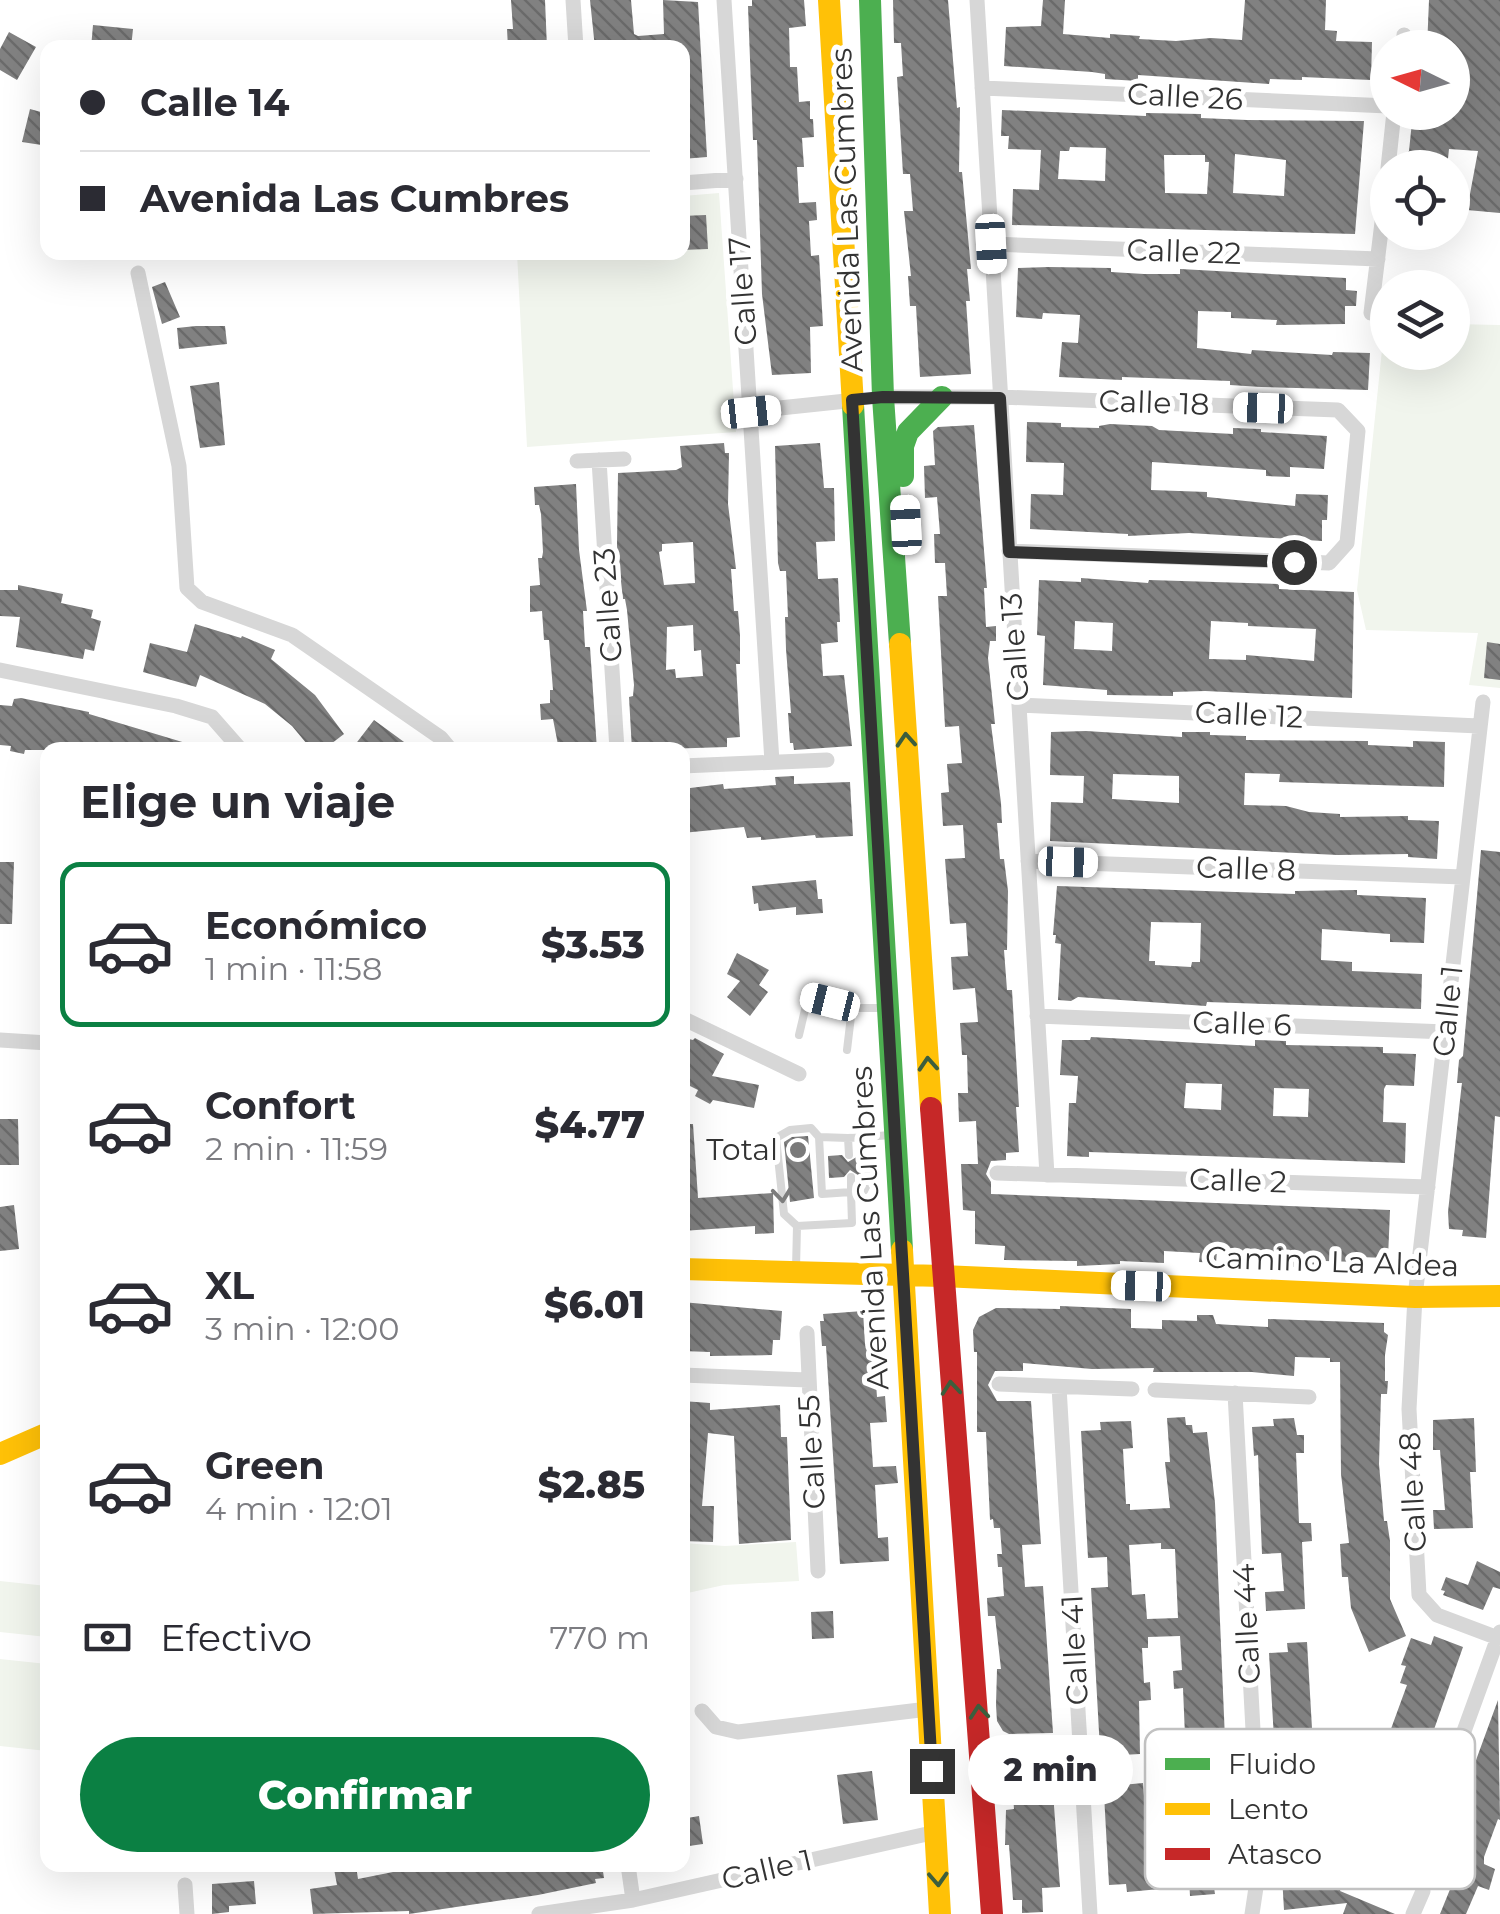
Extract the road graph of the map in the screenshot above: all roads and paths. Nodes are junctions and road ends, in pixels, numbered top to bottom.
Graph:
1 (573, 0) edge
2 (724, 0) edge
3 (830, 0) edge
4 (870, 0) edge
5 (977, 0) edge
6 (576, 40) edge
7 (982, 88) junction
8 (1370, 105) edge
9 (736, 180) junction
10 (690, 183) edge
11 (991, 244) junction
12 (1379, 250) edge
13 (1378, 260) junction
14 (1377, 270) edge
15 (138, 273) dead end
16 (883, 397) junction
17 (942, 397) junction
18 (1000, 398) junction
19 (852, 400) junction
20 (751, 412) junction
21 (624, 459) dead end
22 (599, 460) junction
23 (577, 462) dead end
24 (1009, 552) junction
25 (900, 648) junction
26 (0, 670) edge
27 (1482, 702) dead end
28 (1019, 705) junction
29 (1480, 726) junction
30 (234, 742) edge
31 (444, 742) edge
32 (617, 742) edge
33 (827, 760) dead end
34 (772, 762) junction
35 (690, 766) edge
36 (1028, 860) junction
37 (1463, 878) junction
38 (852, 1008) junction
39 (887, 1008) junction
40 (1037, 1016) junction
41 (690, 1022) edge
42 (1446, 1032) junction
43 (800, 1035) dead end
44 (0, 1040) edge
45 (40, 1042) edge
46 (847, 1050) dead end
47 (799, 1074) dead end
48 (895, 1134) junction
49 (820, 1137) junction
50 (848, 1138) junction
51 (866, 1138) junction
52 (849, 1155) dead end
53 (997, 1173) dead end
54 (897, 1174) junction
55 (1048, 1175) junction
56 (850, 1177) dead end
57 (869, 1180) junction
58 (1428, 1187) junction
59 (852, 1192) junction
60 (796, 1226) junction
61 (690, 1268) edge
62 (796, 1273) junction
63 (903, 1276) junction
64 (942, 1276) junction
65 (1500, 1296) edge
66 (1415, 1297) junction
67 (807, 1333) dead end
68 (690, 1374) edge
69 (808, 1380) junction
70 (999, 1384) dead end
71 (1059, 1387) junction
72 (1132, 1389) dead end
73 (1155, 1390) dead end
74 (1235, 1394) junction
75 (1309, 1397) dead end
76 (40, 1436) edge
77 (0, 1454) edge
78 (818, 1570) dead end
79 (1499, 1635) edge
80 (928, 1709) junction
81 (702, 1711) dead end
82 (1253, 1729) edge
83 (1465, 1729) edge
84 (1080, 1749) junction
85 (982, 1753) junction
86 (936, 1832) junction
87 (629, 1872) edge
88 (185, 1885) dead end
89 (1256, 1889) edge
90 (1424, 1889) edge
91 (633, 1900) junction
92 (188, 1914) edge
93 (539, 1914) edge
94 (940, 1914) edge
95 (992, 1914) edge
96 (1090, 1914) edge
97 (1252, 1914) edge
98 (1414, 1914) edge

1 - 6 street
2 - 9 street, Calle 17
3 - 19 main road, Avenida Las Cumbres
4 - 16 main road, Avenida Las Cumbres
5 - 7 street, Calle 13
7 - 8 street, Calle 26
7 - 11 street, Calle 13
9 - 10 street
9 - 20 street, Calle 17
11 - 13 street, Calle 22
11 - 18 street, Calle 13
12 - 13 street
13 - 14 street
15 - 31 street
16 - 17 street, Calle 18
16 - 19 street, Calle 18
16 - 25 main road, Avenida Las Cumbres
17 - 18 street, Calle 18
17 - 25 main road
18 - 24 street, Calle 13
18 - 24 street, Calle 18
19 - 20 street, Calle 18
19 - 39 main road, Avenida Las Cumbres
20 - 34 street, Calle 17
21 - 22 street
22 - 23 street
22 - 32 street, Calle 23
24 - 28 street, Calle 13
64 -> 25 main road, Avenida Las Cumbres
26 - 30 street
27 - 29 street, Calle 1
28 - 29 street, Calle 12
28 - 36 street, Calle 13
29 - 37 street, Calle 1
33 - 34 street
34 - 35 street
36 - 37 street, Calle 8
36 - 40 street, Calle 13
37 - 42 street, Calle 1
38 - 39 lane
38 - 43 lane
38 - 46 lane
39 - 48 main road, Avenida Las Cumbres
40 - 42 street, Calle 6
40 - 55 street, Calle 13
41 - 47 street
42 - 58 street, Calle 1
44 - 45 street
48 - 51 lane
48 - 54 main road, Avenida Las Cumbres
49 - 50 lane
49 - 59 lane
49 -> 60 lane
50 - 51 lane
50 - 52 lane
51 - 57 lane
53 - 55 street, Calle 2
54 - 57 lane
54 - 63 main road, Avenida Las Cumbres
55 - 58 street, Calle 2
56 - 59 lane
57 - 59 lane
58 - 66 street, Calle 1
59 - 60 lane
60 - 62 lane
61 - 62 main road, Camino La Aldea
62 - 63 main road, Camino La Aldea
63 - 64 main road, Camino La Aldea
63 - 80 main road, Avenida Las Cumbres
64 - 66 main road, Camino La Aldea
85 -> 64 main road, Avenida Las Cumbres
65 - 66 main road, Camino La Aldea
66 - 79 street, Calle 48
67 - 69 street, Calle 55
68 - 69 street
69 - 78 street, Calle 55
70 - 71 street
71 - 72 street
71 - 84 street, Calle 41
73 - 74 street
74 - 75 street
74 - 82 street, Calle 44
76 - 77 main road
79 - 83 street
80 - 81 street
80 - 86 main road, Avenida Las Cumbres
84 - 85 street
84 - 96 street, Calle 41
85 - 95 main road, Avenida Las Cumbres
86 - 91 street, Calle 1
86 -> 94 main road, Avenida Las Cumbres
87 - 91 street
88 - 92 street
89 - 97 street, Calle 44
90 - 98 street
91 - 93 street, Calle 1

